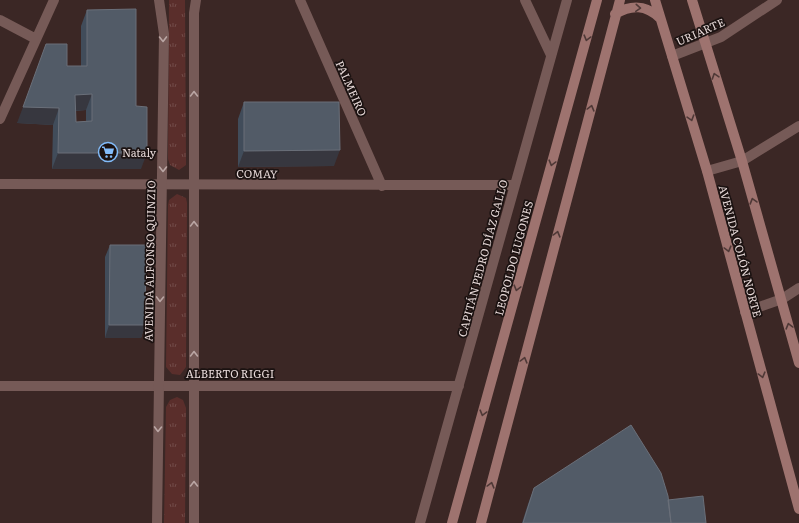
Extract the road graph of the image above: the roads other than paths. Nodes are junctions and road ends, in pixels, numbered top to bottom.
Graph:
1 (54, 0) edge
2 (159, 0) edge
3 (196, 0) edge
4 (300, 0) edge
5 (525, 0) edge
6 (567, 0) edge
7 (597, 0) edge
8 (620, 0) edge
9 (655, 0) edge
10 (692, 0) edge
11 (777, 0) edge
12 (616, 14) junction
13 (660, 18) junction
14 (0, 20) edge
15 (36, 39) junction
16 (704, 44) junction
17 (551, 55) junction
18 (672, 56) junction
19 (0, 119) edge
20 (799, 126) edge
21 (742, 161) junction
22 (707, 171) junction
23 (0, 184) edge
24 (163, 184) junction
25 (194, 184) junction
26 (514, 185) junction
27 (382, 186) junction
28 (799, 288) edge
29 (782, 299) junction
30 (745, 312) junction
31 (799, 363) edge
32 (158, 385) junction
33 (194, 385) junction
34 (0, 386) edge
35 (459, 386) junction
36 (799, 509) edge
37 (157, 523) edge
38 (194, 523) edge
39 (420, 523) edge
40 (452, 523) edge
41 (481, 523) edge

1 - 15 street
2 -> 24 street, AVENIDA ALFONSO QUINZIO
25 -> 3 street
4 - 27 street, PALMEIRO
5 - 17 street
6 - 17 street, CAPITÁN PEDRO DÍAZ GALLO
7 -> 40 main road, LEOPOLDO LUGONES
8 - 12 main road
9 - 13 main road, AVENIDA COLÓN NORTE
10 - 16 main road
11 - 16 street, URIARTE
12 -> 13 main road
41 -> 12 main road
13 - 18 main road, AVENIDA COLÓN NORTE
14 - 15 street
15 - 19 street
16 - 18 street, URIARTE
21 -> 16 main road
17 - 26 street, CAPITÁN PEDRO DÍAZ GALLO
18 -> 22 main road, AVENIDA COLÓN NORTE
20 - 21 street
21 - 22 street
29 -> 21 main road
22 -> 30 main road, AVENIDA COLÓN NORTE
23 - 24 street, COMAY
24 - 25 street, COMAY
24 -> 32 street, AVENIDA ALFONSO QUINZIO
25 - 27 street, COMAY
33 -> 25 street
26 - 27 street, COMAY
26 - 35 street, CAPITÁN PEDRO DÍAZ GALLO
28 - 29 street
29 - 30 street
31 -> 29 main road
30 -> 36 main road, AVENIDA COLÓN NORTE
32 - 33 street, ALBERTO RIGGI
32 - 34 street, ALBERTO RIGGI
32 -> 37 street, AVENIDA ALFONSO QUINZIO
33 - 35 street, ALBERTO RIGGI
38 -> 33 street
35 - 39 street, CAPITÁN PEDRO DÍAZ GALLO

